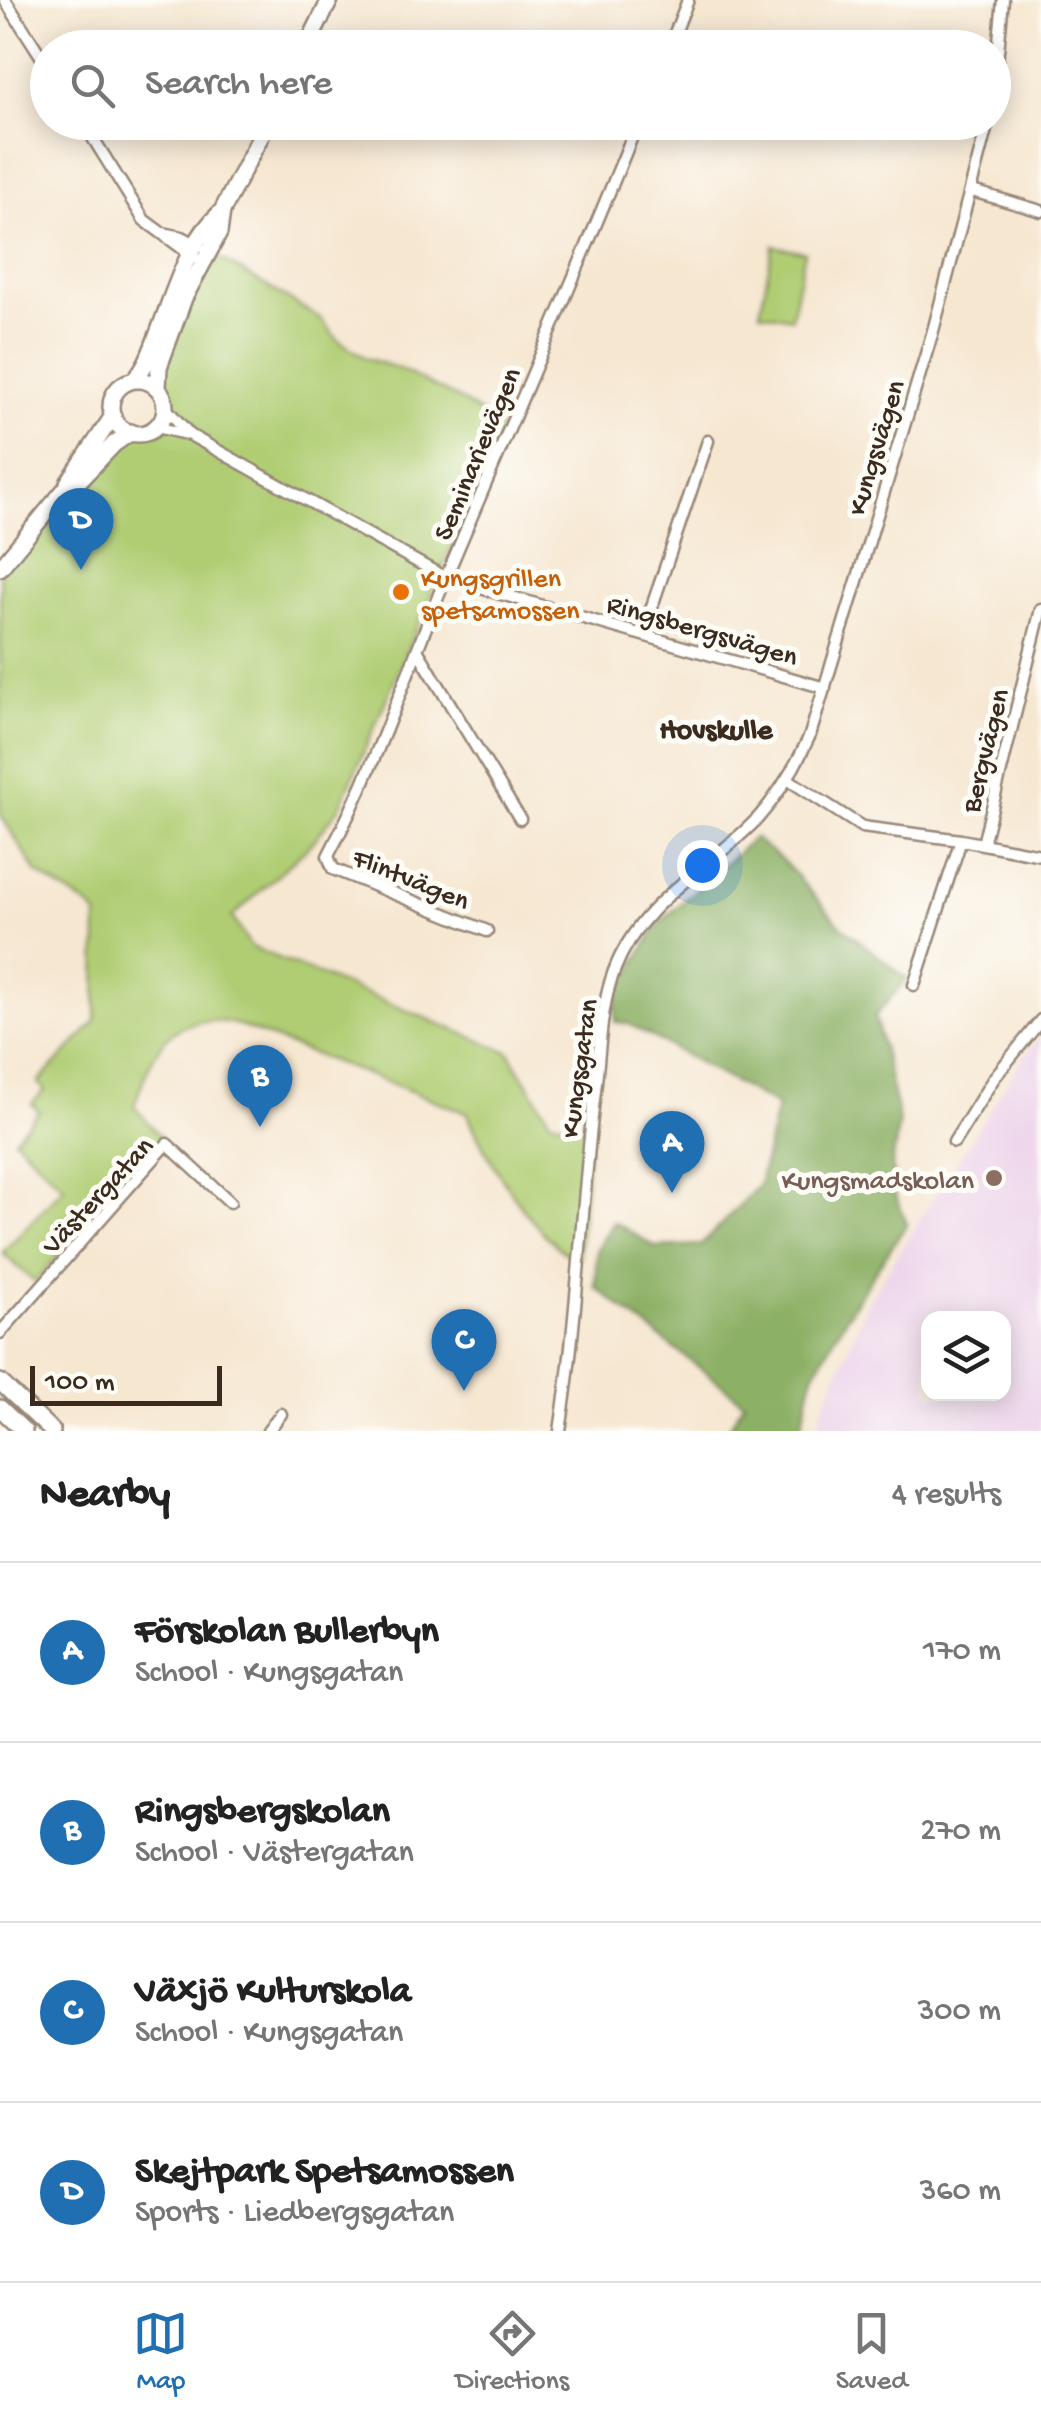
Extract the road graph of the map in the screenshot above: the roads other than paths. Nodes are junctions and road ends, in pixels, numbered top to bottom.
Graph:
1 (5, 0) edge
2 (330, 0) edge
3 (688, 0) edge
4 (1003, 0) edge
5 (315, 30) edge
6 (676, 30) edge
7 (1000, 30) edge
8 (30, 39) edge
9 (95, 140) edge
10 (259, 140) edge
11 (631, 140) edge
12 (984, 140) edge
13 (972, 192) junction
14 (1041, 211) edge
15 (199, 254) junction
16 (134, 380) junction
17 (158, 388) junction
18 (165, 407) junction
19 (113, 416) junction
20 (156, 427) junction
21 (131, 432) junction
22 (190, 435) junction
23 (708, 441) dead end
24 (67, 487) junction
25 (0, 568) edge
26 (446, 578) junction
27 (1041, 609) edge
28 (643, 633) junction
29 (419, 653) junction
30 (824, 688) junction
31 (789, 780) junction
32 (520, 819) dead end
33 (961, 840) junction
34 (983, 844) junction
35 (1041, 855) edge
36 (328, 856) joint
37 (486, 931) dead end
38 (914, 985) dead end
39 (1041, 1020) edge
40 (954, 1142) dead end
41 (230, 1202) dead end
42 (0, 1332) edge
43 (0, 1382) edge
44 (0, 1408) edge
45 (280, 1414) dead end
46 (24, 1431) edge
47 (52, 1431) edge
48 (268, 1431) edge
49 (560, 1431) edge

1 - 8 street
2 - 5 street
3 - 6 street
4 - 7 street
9 - 15 street
10 - 15 street
11 - 26 street, Seminarievägen
12 - 13 street, Kungsvägen
13 - 14 street
13 - 30 street, Kungsvägen
15 - 16 street
15 - 17 street
16 - 17 street
16 - 19 street
17 - 18 street
18 - 20 street
18 - 22 street, Ringsbergsvägen
19 - 21 street
19 - 24 street
20 - 21 street
20 - 22 street, Ringsbergsvägen
21 - 24 street
22 - 26 street, Ringsbergsvägen
23 - 28 street
24 - 25 street
26 - 28 street, Ringsbergsvägen
26 - 29 street, Seminarievägen
27 - 34 street, Bergvägen
28 - 30 street, Ringsbergsvägen
29 - 32 street
29 - 36 street, Seminarievägen
30 - 31 street, Kungsvägen
31 - 33 street
31 - 49 street, Kungsgatan
33 - 34 street
33 - 38 street, Bergvägen
34 - 35 street
36 - 37 street, Flintvägen
39 - 40 street
41 - 42 street, Västergatan
43 - 47 street
44 - 46 street
45 - 48 street

